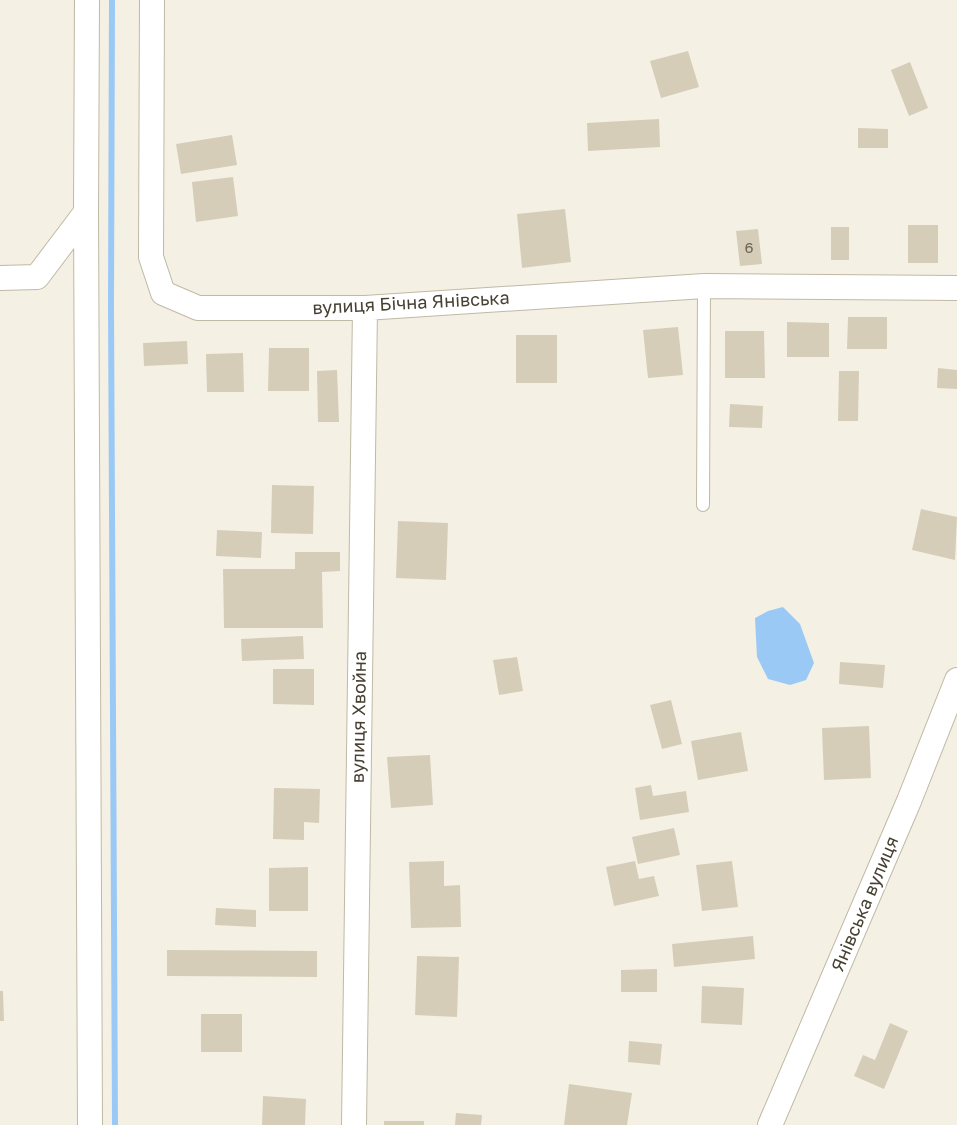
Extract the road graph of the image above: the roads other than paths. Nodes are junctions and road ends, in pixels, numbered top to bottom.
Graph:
1 (87, 0) edge
2 (152, 0) edge
3 (86, 212) junction
4 (0, 278) edge
5 (704, 286) junction
6 (957, 288) edge
7 (365, 308) junction
8 (703, 505) dead end
9 (957, 680) edge
10 (90, 1125) edge
11 (354, 1125) edge
12 (770, 1125) edge

1 - 3 street
2 - 7 street, вулиця Бічна Янівська
3 - 4 street
3 - 10 street
5 - 6 street, вулиця Бічна Янівська
5 - 7 street, вулиця Бічна Янівська
5 - 8 lane
7 - 11 street, вулиця Хвойна
9 - 12 street, Янівська вулиця

